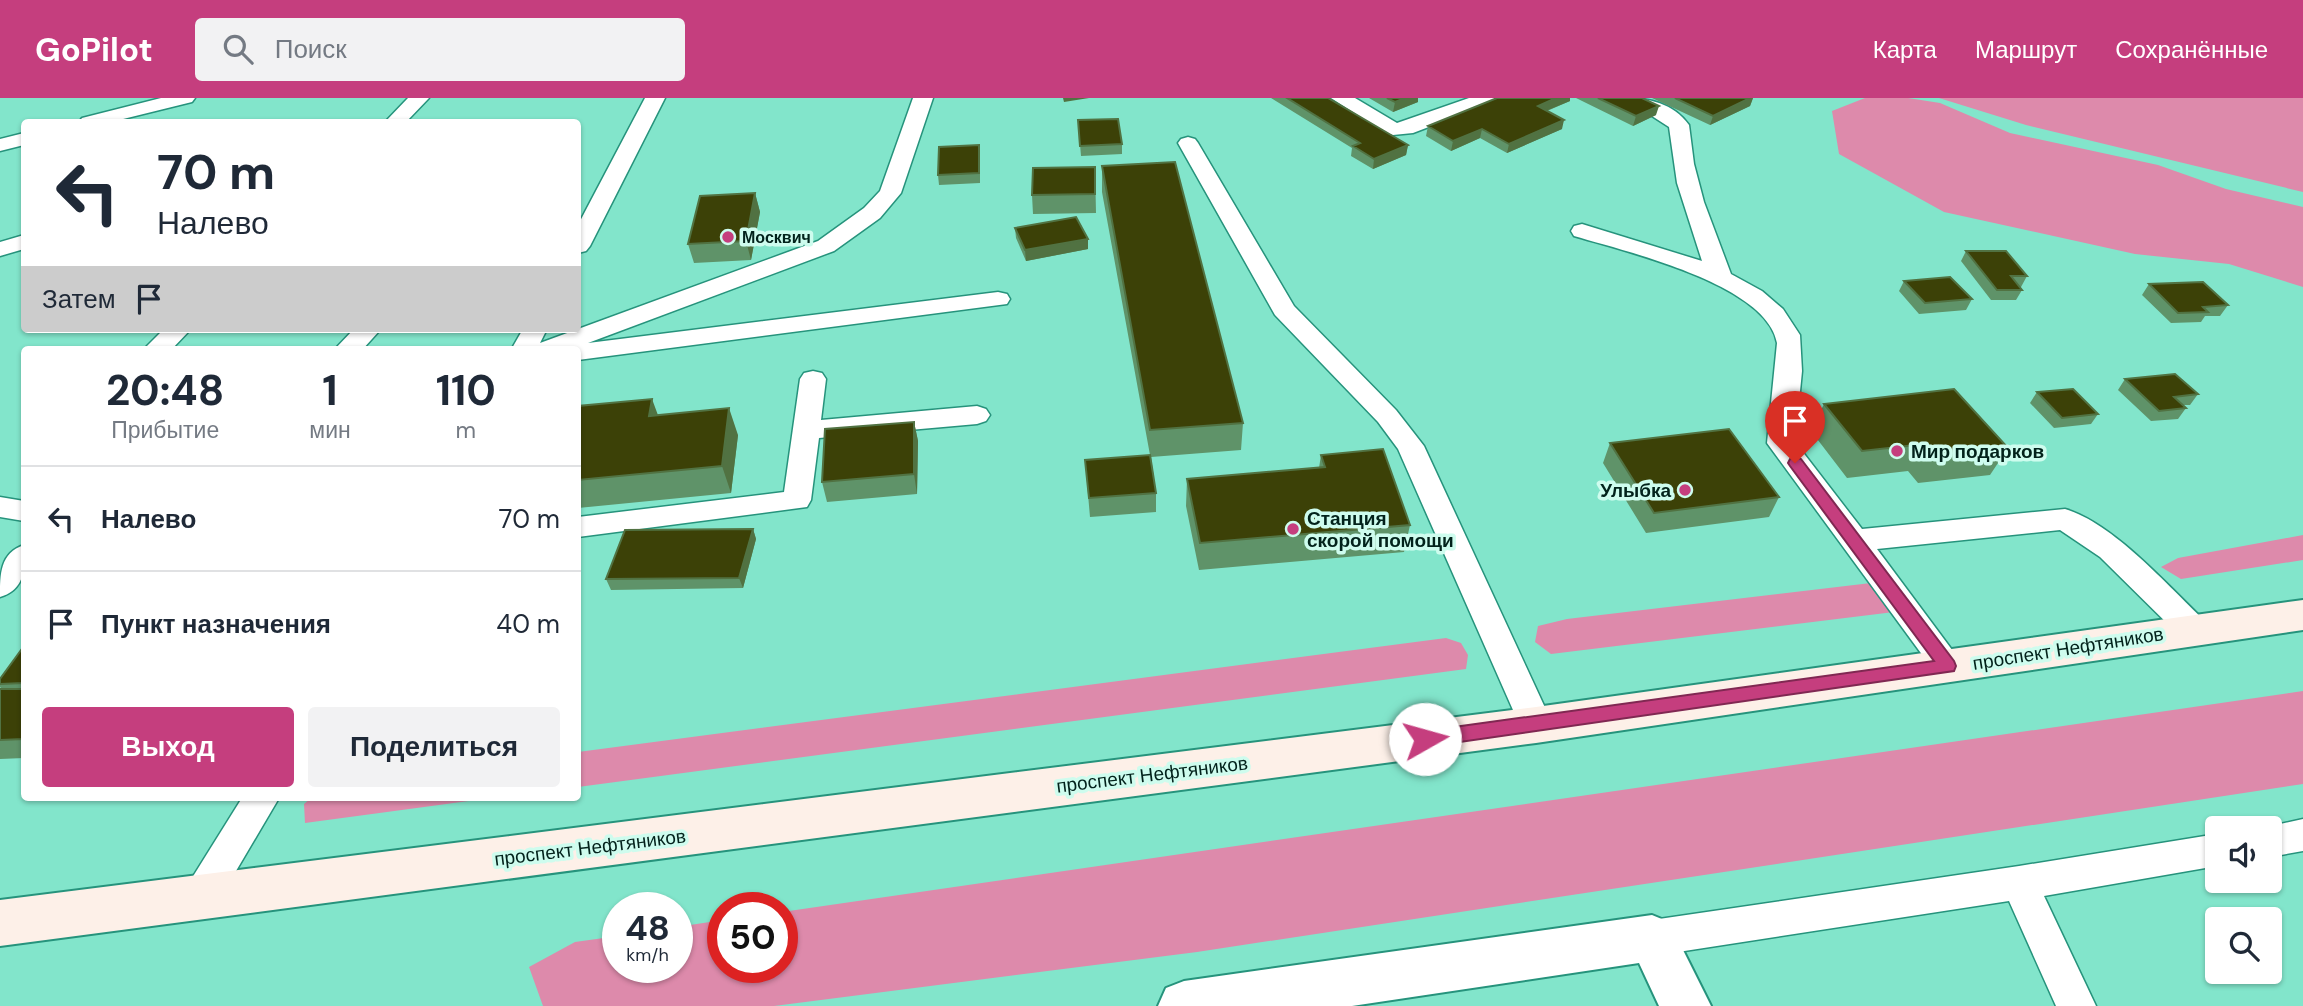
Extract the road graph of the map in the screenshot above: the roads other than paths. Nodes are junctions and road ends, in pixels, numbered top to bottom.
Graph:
1 (185, 98) edge
2 (419, 98) edge
3 (655, 98) edge
4 (923, 98) edge
5 (1341, 98) edge
6 (1438, 98) edge
7 (1487, 98) edge
8 (1634, 98) edge
9 (1458, 109) junction
10 (101, 119) edge
11 (398, 119) edge
12 (21, 140) edge
13 (1188, 143) dead end
14 (0, 145) edge
15 (1582, 231) dead end
16 (581, 240) edge
17 (21, 243) edge
18 (0, 249) edge
19 (1720, 275) junction
20 (998, 299) dead end
21 (174, 333) edge
22 (365, 333) edge
23 (160, 346) edge
24 (351, 346) edge
25 (556, 346) edge
26 (581, 352) edge
27 (813, 379) dead end
28 (977, 415) dead end
29 (806, 430) junction
30 (581, 527) edge
31 (1854, 541) junction
32 (21, 560) edge
33 (0, 586) edge
34 (2303, 615) edge
35 (2193, 629) junction
36 (1948, 666) junction
37 (1536, 725) junction
38 (259, 801) edge
39 (2303, 835) edge
40 (2282, 839) edge
41 (2205, 852) edge
42 (2019, 883) junction
43 (200, 898) junction
44 (0, 923) edge
45 (1652, 939) junction
46 (1184, 1006) edge
47 (1685, 1006) edge
48 (2077, 1006) edge

1 - 10 lane
2 - 11 lane
3 - 16 lane
4 - 25 lane
5 - 9 lane
6 - 9 lane
7 - 9 lane
8 - 19 lane
12 - 14 lane
13 - 37 lane
15 - 19 lane
17 - 18 lane
19 - 31 lane
20 - 26 lane
21 - 23 lane
22 - 24 lane
27 - 29 lane
28 - 29 lane
29 - 30 lane
31 - 35 lane
31 - 36 lane
32 - 33 lane
34 - 35 main road, проспект Нефтяников
35 - 36 main road, проспект Нефтяников
36 - 37 main road, проспект Нефтяников
37 - 43 main road, проспект Нефтяников
38 - 43 lane
39 - 40 lane
41 - 42 lane
42 - 45 lane
42 - 48 lane
43 - 44 main road, проспект Нефтяников
45 - 46 street
45 - 47 street

